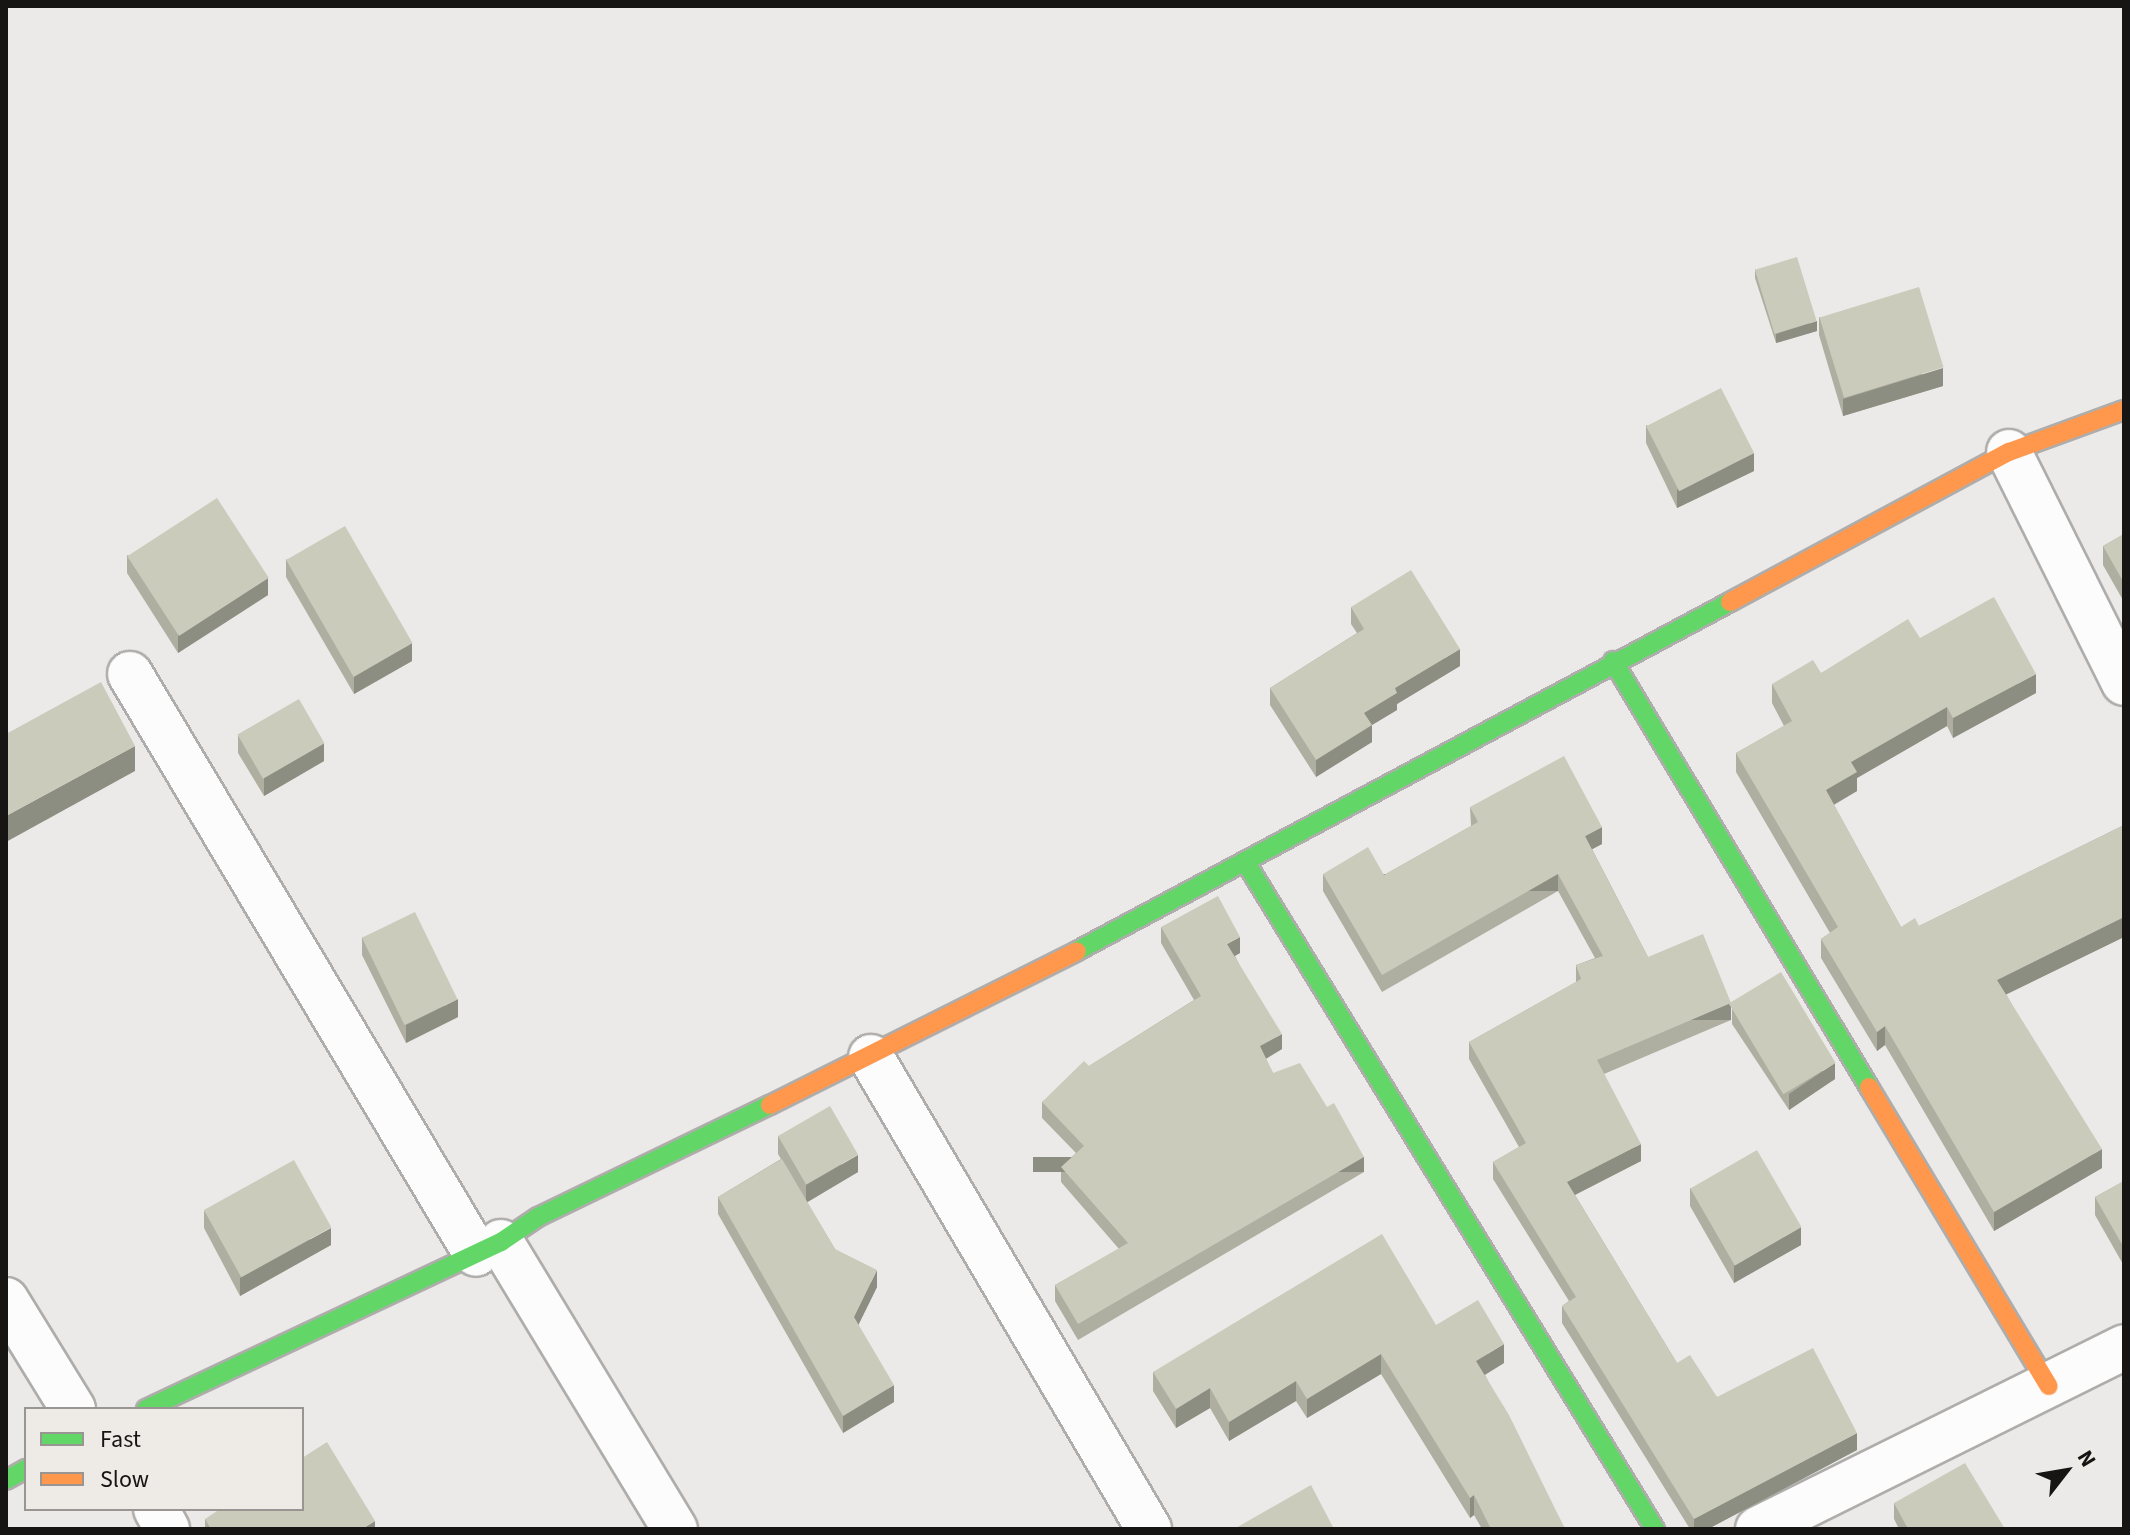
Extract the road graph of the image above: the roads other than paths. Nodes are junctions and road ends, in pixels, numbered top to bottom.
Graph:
1 (2124, 410) edge
2 (2009, 452) junction
3 (1613, 661) junction
4 (130, 674) dead end
5 (2124, 683) edge
6 (1246, 863) junction
7 (871, 1057) junction
8 (488, 1248) junction
9 (6, 1300) edge
10 (2124, 1347) edge
11 (2049, 1386) junction
12 (72, 1407) edge
13 (150, 1407) edge
14 (24, 1470) edge
15 (6, 1480) edge
16 (157, 1511) edge
17 (167, 1529) edge
18 (675, 1529) edge
19 (1149, 1529) edge
20 (1655, 1529) edge
21 (1758, 1529) edge

1 - 2 street
2 - 3 street
2 - 5 street
3 - 6 street
3 - 11 street
4 - 8 street
6 - 7 street
6 - 20 street
7 - 8 street
7 - 19 street
8 - 13 street
8 - 18 street
9 - 12 street
10 - 11 street
11 - 21 street
14 - 15 street
16 - 17 street

